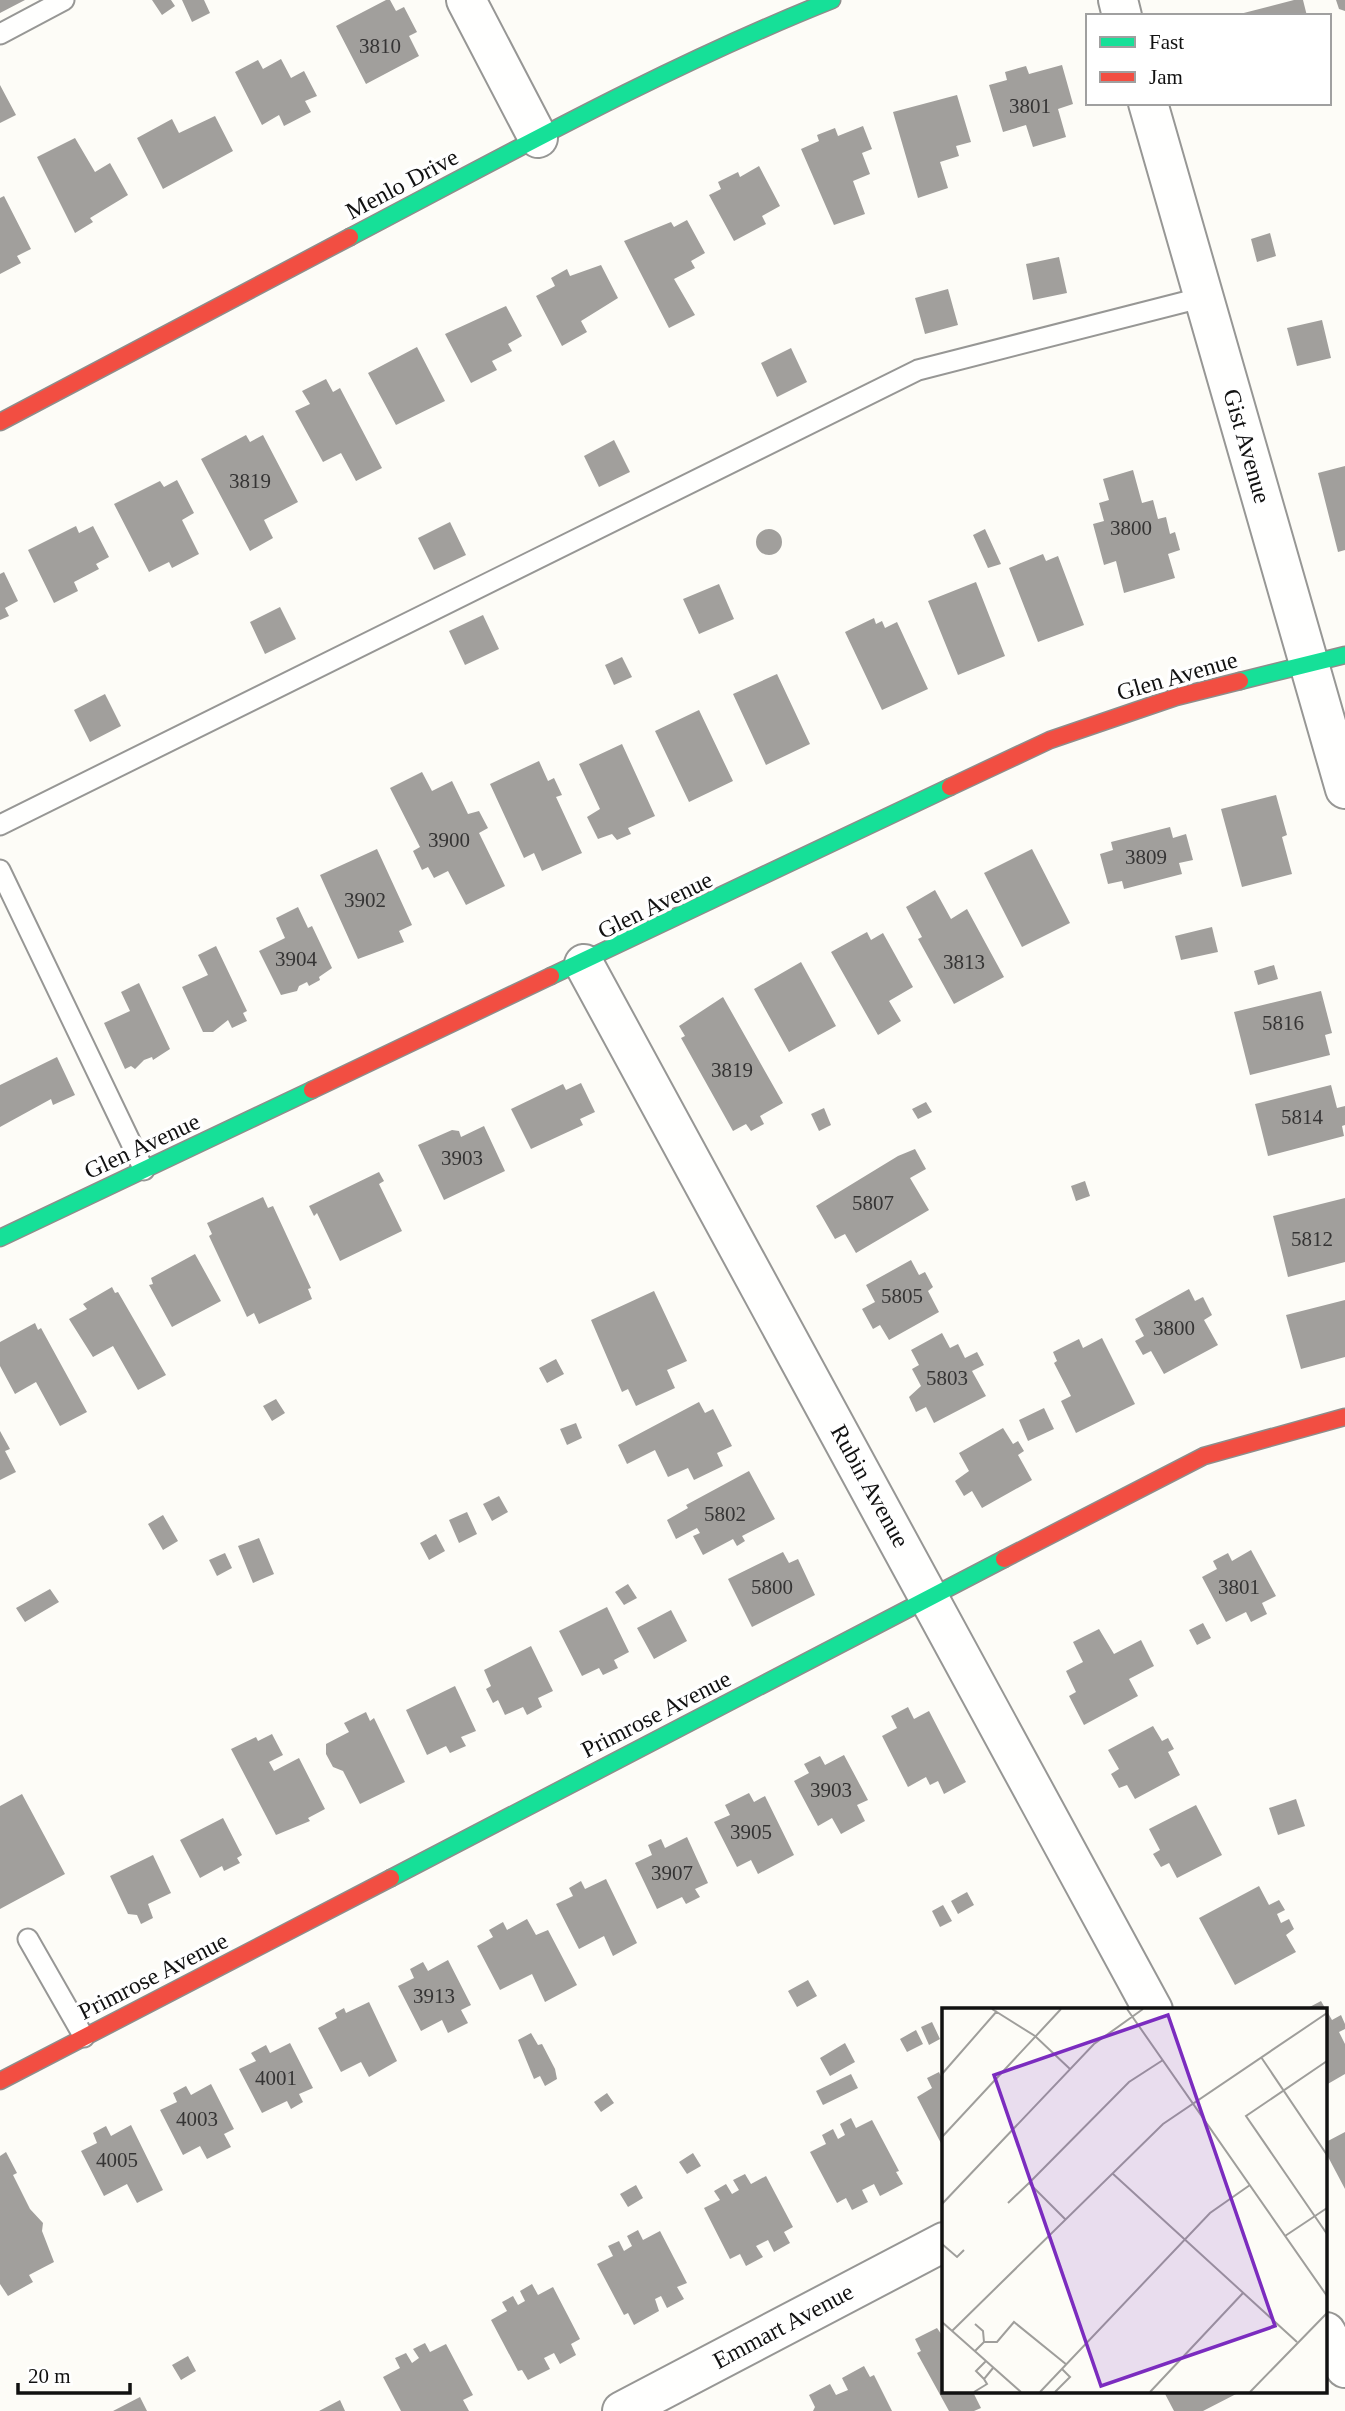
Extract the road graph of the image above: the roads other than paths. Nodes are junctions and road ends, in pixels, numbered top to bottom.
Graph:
1 (64, 0) edge
2 (466, 0) edge
3 (832, 0) edge
4 (0, 34) edge
5 (1149, 105) edge
6 (538, 138) junction
7 (1204, 297) junction
8 (0, 422) edge
9 (1328, 659) edge
10 (1345, 789) edge
11 (0, 825) edge
12 (0, 870) edge
13 (584, 964) junction
14 (144, 1170) junction
15 (0, 1238) edge
16 (1345, 1418) edge
17 (931, 1597) junction
18 (28, 1939) dead end
19 (1152, 2008) edge
20 (84, 2037) junction
21 (0, 2081) edge
22 (942, 2243) edge
23 (1328, 2336) edge
24 (1345, 2368) edge
25 (622, 2411) edge

1 - 4 lane
2 - 6 street
3 - 6 street, Menlo Drive
5 - 7 street, Gist Avenue
6 - 8 street, Menlo Drive
7 - 9 street, Gist Avenue
7 - 11 lane
9 - 10 street, Gist Avenue
9 - 13 street, Glen Avenue
12 - 14 lane
13 - 14 street, Glen Avenue
13 - 17 street, Rubin Avenue
14 - 15 street, Glen Avenue
16 - 17 street, Primrose Avenue
17 - 19 street, Rubin Avenue
17 - 20 street, Primrose Avenue
18 - 20 lane
20 - 21 street, Primrose Avenue
22 - 25 street, Emmart Avenue
23 - 24 street

